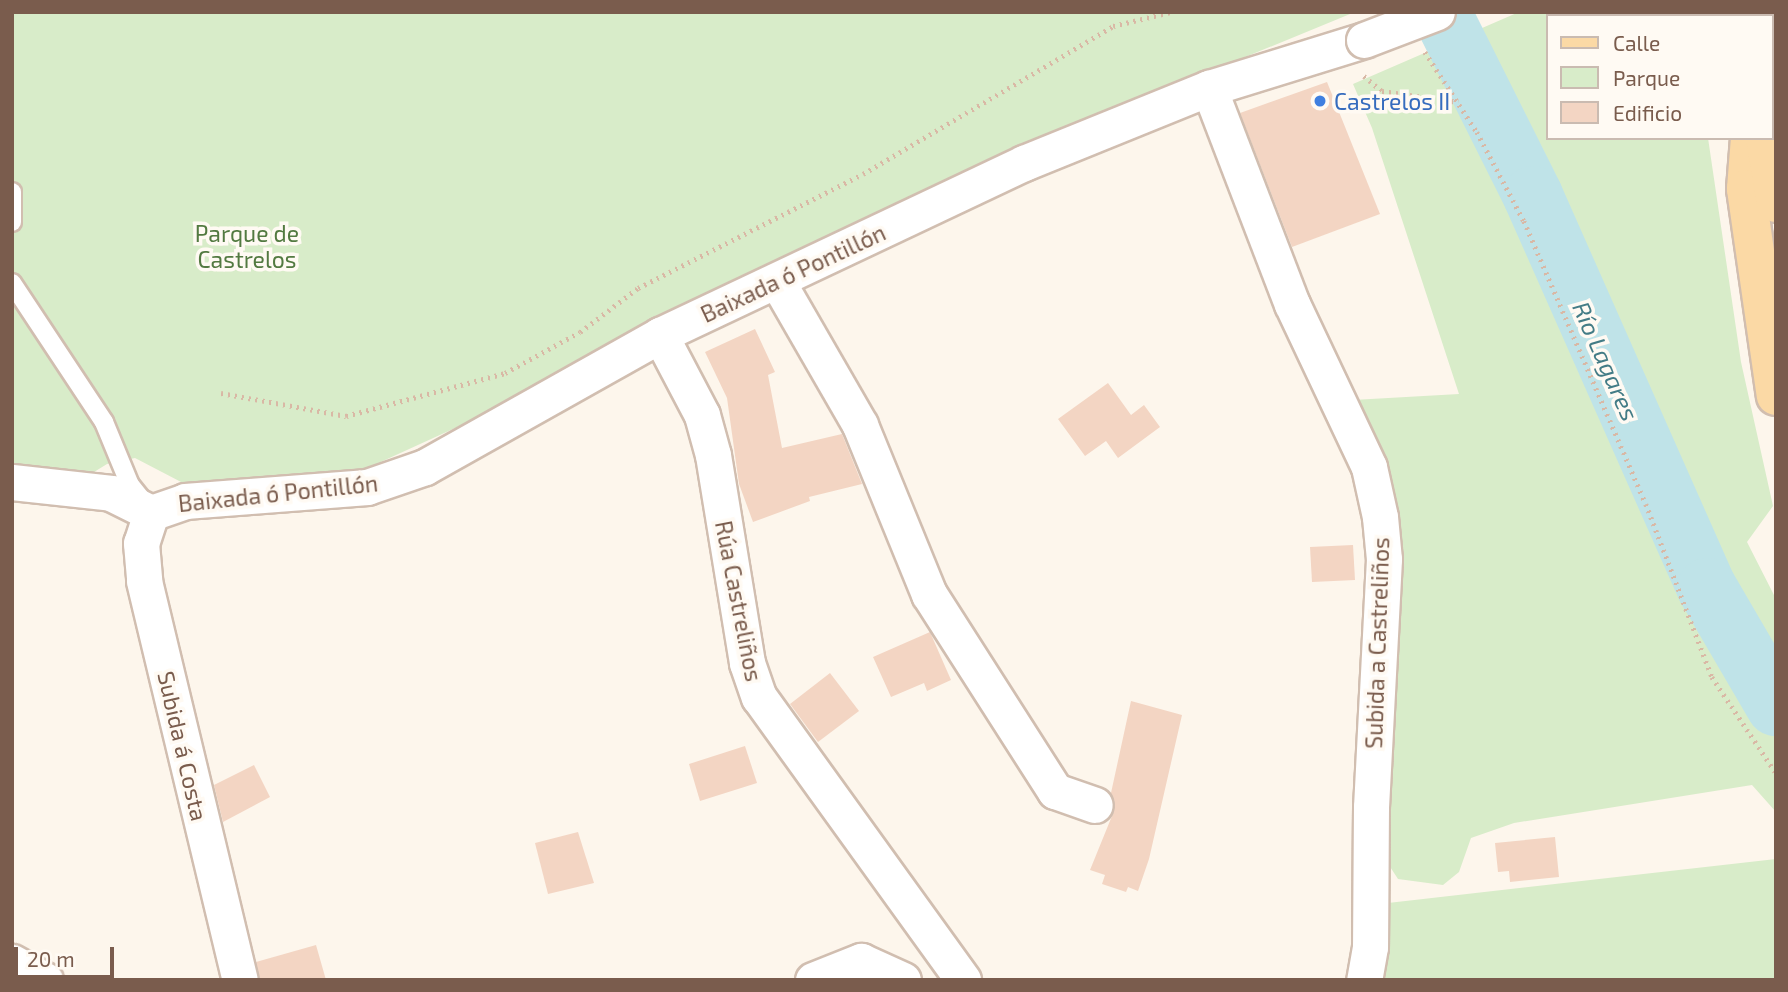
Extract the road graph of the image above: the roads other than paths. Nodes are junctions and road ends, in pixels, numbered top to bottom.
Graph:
1 (1437, 12) edge
2 (1209, 88) junction
3 (1750, 140) edge
4 (1765, 140) edge
5 (12, 192) edge
6 (1776, 203) edge
7 (12, 222) edge
8 (777, 281) junction
9 (12, 283) edge
10 (660, 335) junction
11 (1776, 396) edge
12 (12, 482) edge
13 (152, 513) junction
14 (1095, 805) dead end
15 (12, 962) edge
16 (45, 980) edge
17 (240, 980) edge
18 (813, 980) edge
19 (903, 980) edge
20 (963, 980) edge
21 (1364, 980) edge

1 - 2 street, Baixada ó Pontillón, bridge
2 - 8 street, Baixada ó Pontillón
2 - 21 street, Subida a Castreliños
3 - 11 main road
4 - 6 main road
5 - 7 lane
8 - 10 street, Baixada ó Pontillón
8 - 14 street
9 - 13 lane
10 - 13 street, Baixada ó Pontillón
10 - 20 street, Rúa Castreliños
12 - 13 street
13 - 17 street, Subida á Costa
15 - 16 street
18 - 19 street

